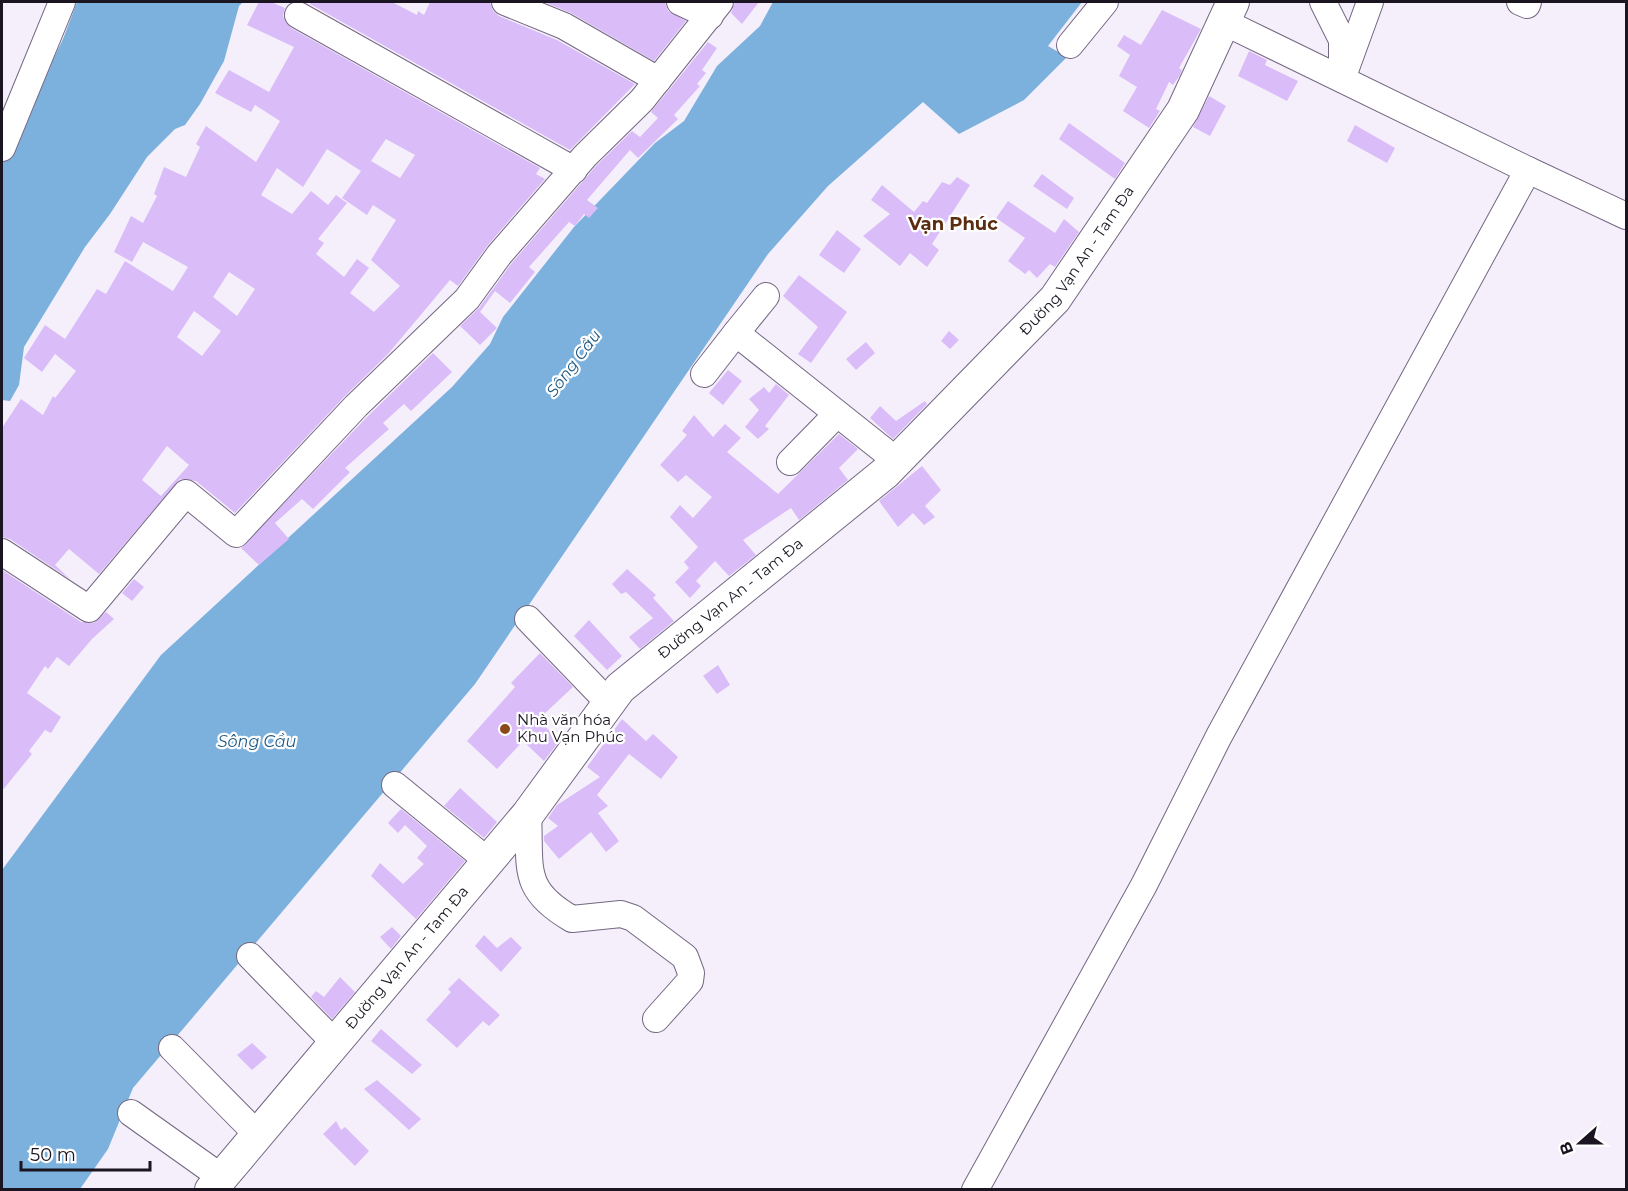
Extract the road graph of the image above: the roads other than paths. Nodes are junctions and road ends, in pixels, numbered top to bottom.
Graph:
1 (62, 2) edge
2 (505, 2) edge
3 (680, 2) edge
4 (1105, 2) edge
5 (1323, 2) edge
6 (1370, 2) edge
7 (1520, 2) edge
8 (1528, 2) edge
9 (715, 9) edge
10 (1229, 12) edge
11 (298, 15) dead end
12 (1070, 45) dead end
13 (1342, 79) junction
14 (658, 80) junction
15 (2, 148) edge
16 (574, 170) junction
17 (1528, 170) junction
18 (1626, 216) edge
19 (766, 296) dead end
20 (736, 333) junction
21 (704, 374) dead end
22 (837, 414) junction
23 (897, 461) junction
24 (790, 462) dead end
25 (2, 552) edge
26 (528, 619) dead end
27 (608, 702) junction
28 (395, 785) dead end
29 (528, 814) junction
30 (488, 861) junction
31 (250, 956) dead end
32 (656, 1019) dead end
33 (334, 1042) junction
34 (172, 1048) dead end
35 (131, 1113) dead end
36 (256, 1133) junction
37 (216, 1183) edge
38 (975, 1190) edge

1 - 15 street
2 - 14 street
3 - 9 street
4 - 12 street
5 - 13 street
6 - 13 street
7 - 8 street
9 - 14 street
10 - 13 street
10 - 23 main road, Đường Vạn An - Tam Đa
11 - 16 street
13 - 17 street
14 - 16 street
16 - 25 street
17 - 18 street
17 - 38 street
19 - 20 street
20 - 21 street
20 - 22 street
22 - 23 street
22 - 24 street
23 - 27 main road, Đường Vạn An - Tam Đa
26 - 27 street
27 - 29 main road, Đường Vạn An - Tam Đa
28 - 30 street
29 - 30 main road, Đường Vạn An - Tam Đa
29 - 32 street
30 - 33 main road, Đường Vạn An - Tam Đa
31 - 33 street
33 - 36 main road, Đường Vạn An - Tam Đa
34 - 36 street
35 - 37 street
36 - 37 main road, Đường Vạn An - Tam Đa

